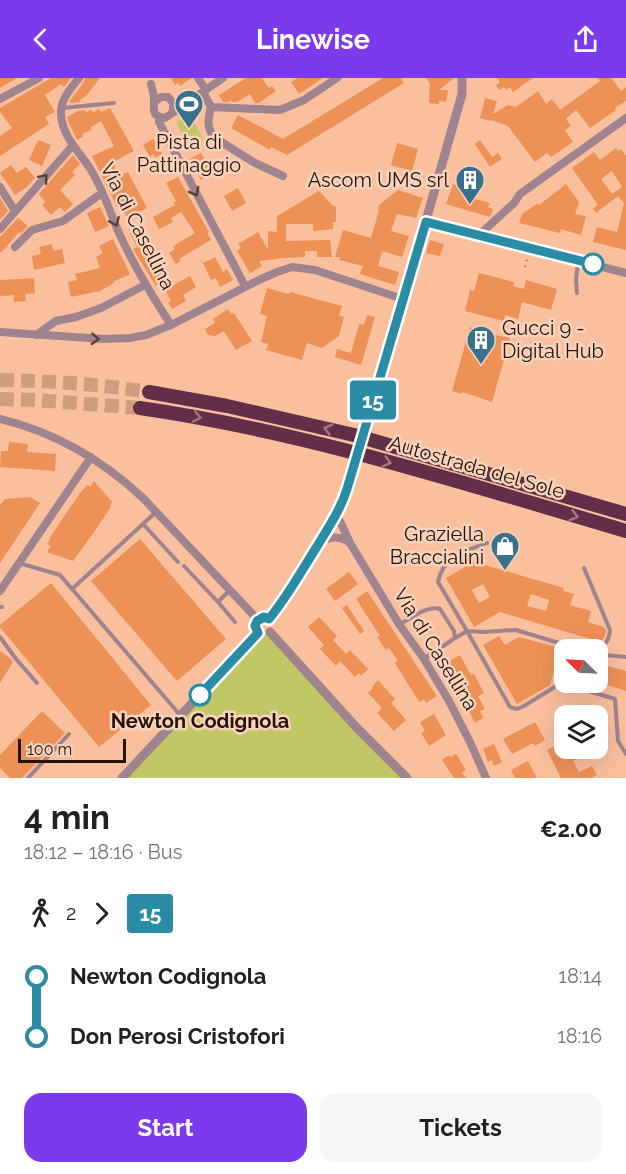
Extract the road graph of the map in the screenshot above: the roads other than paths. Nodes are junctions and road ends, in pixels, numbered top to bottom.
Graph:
1 (39, 78) edge
2 (79, 78) edge
3 (198, 78) edge
4 (223, 78) edge
5 (336, 78) edge
6 (465, 80) edge
7 (148, 81) edge
8 (204, 91) junction
9 (0, 99) edge
10 (170, 99) junction
11 (189, 100) junction
12 (154, 102) junction
13 (114, 103) dead end
14 (212, 107) junction
15 (61, 108) junction
16 (172, 113) junction
17 (626, 118) edge
18 (159, 120) junction
19 (73, 145) junction
20 (283, 176) dead end
21 (0, 188) edge
22 (102, 193) junction
23 (15, 211) junction
24 (426, 222) junction
25 (0, 229) edge
26 (479, 235) junction
27 (15, 247) dead end
28 (578, 260) junction
29 (626, 273) edge
30 (145, 285) junction
31 (245, 286) junction
32 (577, 293) dead end
33 (403, 299) junction
34 (171, 326) junction
35 (0, 332) edge
36 (36, 335) junction
37 (149, 392) tunnel mouth
38 (140, 408) tunnel mouth
39 (0, 419) edge
40 (91, 457) junction
41 (339, 509) junction
42 (156, 512) junction
43 (626, 514) edge
44 (143, 524) junction
45 (626, 531) edge
46 (350, 543) junction
47 (487, 543) dead end
48 (318, 544) junction
49 (178, 562) dead end
50 (19, 563) junction
51 (184, 567) dead end
52 (584, 568) dead end
53 (72, 589) junction
54 (0, 591) edge
55 (230, 591) junction
56 (218, 602) junction
57 (269, 619) junction
58 (258, 620) junction
59 (236, 622) dead end
60 (399, 624) junction
61 (467, 632) junction
62 (258, 633) junction
63 (270, 633) junction
64 (0, 637) edge
65 (455, 638) junction
66 (608, 641) edge
67 (554, 642) edge
68 (608, 655) edge
69 (626, 657) edge
70 (424, 659) junction
71 (37, 683) dead end
72 (554, 687) edge
73 (595, 693) edge
74 (180, 715) junction
75 (69, 734) dead end
76 (626, 754) edge
77 (28, 778) edge
78 (122, 778) edge
79 (407, 778) edge
80 (486, 778) edge

1 - 9 street
2 - 15 street
3 - 8 street
4 - 8 street
5 - 14 street
6 - 24 street
7 - 10 street
7 - 12 street
8 - 11 street
8 - 14 street
10 - 11 street
10 - 12 street
10 - 16 street
11 - 16 street
12 - 18 street
13 - 15 lane
14 - 20 street
15 - 19 street, Via di Casellina
16 - 18 street
17 - 26 street
18 -> 31 street
19 - 22 street, Via di Casellina
23 -> 19 street
21 - 23 street
22 - 27 street
22 -> 30 street, Via di Casellina
23 - 25 street
24 - 26 street
24 - 33 street
26 - 28 street
28 - 29 street
28 - 32 lane
30 - 34 street, Via di Casellina
30 - 36 street
31 - 33 street
31 - 34 street
33 - 41 street, bridge
36 -> 34 street
35 - 36 street
43 -> 37 highway, Autostrada del Sole
38 -> 45 highway, Autostrada del Sole
39 - 40 street
40 - 42 street
40 - 50 street
41 - 46 street, Via di Casellina
41 - 48 street
42 - 44 lane
42 - 55 street
44 - 49 lane
44 - 53 lane
46 - 48 street
46 - 60 street, Via di Casellina
47 - 61 lane
48 - 57 street
50 - 53 lane
50 - 54 street
51 - 56 lane
52 - 66 lane
53 - 74 lane
55 - 56 lane
55 - 58 street
56 - 59 lane
57 - 58 street
57 - 63 street
58 - 62 street
60 - 65 lane
60 - 70 street, Via di Casellina
61 - 65 lane
61 - 67 lane
61 - 72 lane
62 - 63 street
62 - 74 street
63 - 79 street
64 - 71 lane
65 - 70 lane
68 - 69 lane
70 - 80 street, Via di Casellina
73 - 76 lane
74 - 78 street
75 - 77 lane

